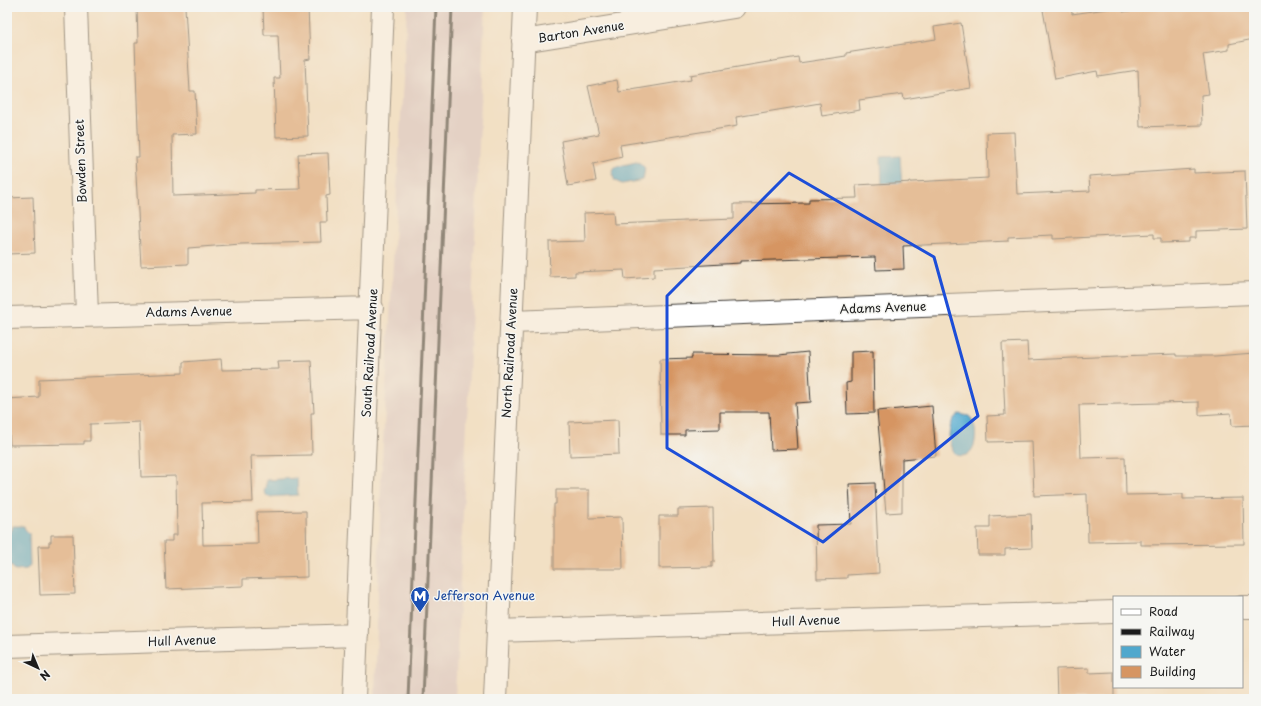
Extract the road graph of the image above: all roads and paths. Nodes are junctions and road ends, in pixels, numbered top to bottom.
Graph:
1 (76, 7) edge
2 (383, 7) edge
3 (525, 7) edge
4 (734, 7) edge
5 (523, 41) junction
6 (1254, 293) edge
7 (372, 308) junction
8 (87, 315) junction
9 (7, 318) edge
10 (512, 322) junction
11 (1254, 607) edge
12 (1243, 608) edge
13 (1113, 612) edge
14 (498, 631) junction
15 (357, 635) junction
16 (7, 646) edge
17 (354, 699) edge
18 (496, 699) edge

1 - 8 street, Bowden Street
2 - 7 street, South Railroad Avenue
3 - 5 street, North Railroad Avenue
4 - 5 street, Barton Avenue
5 - 10 street, North Railroad Avenue
6 - 10 street, Adams Avenue
7 - 8 street, Adams Avenue
7 - 15 street, South Railroad Avenue
8 - 9 street, Adams Avenue
10 - 14 street, North Railroad Avenue
11 - 12 street
13 - 14 street, Hull Avenue
14 - 18 street, North Railroad Avenue
15 - 16 street, Hull Avenue
15 - 17 street, South Railroad Avenue

